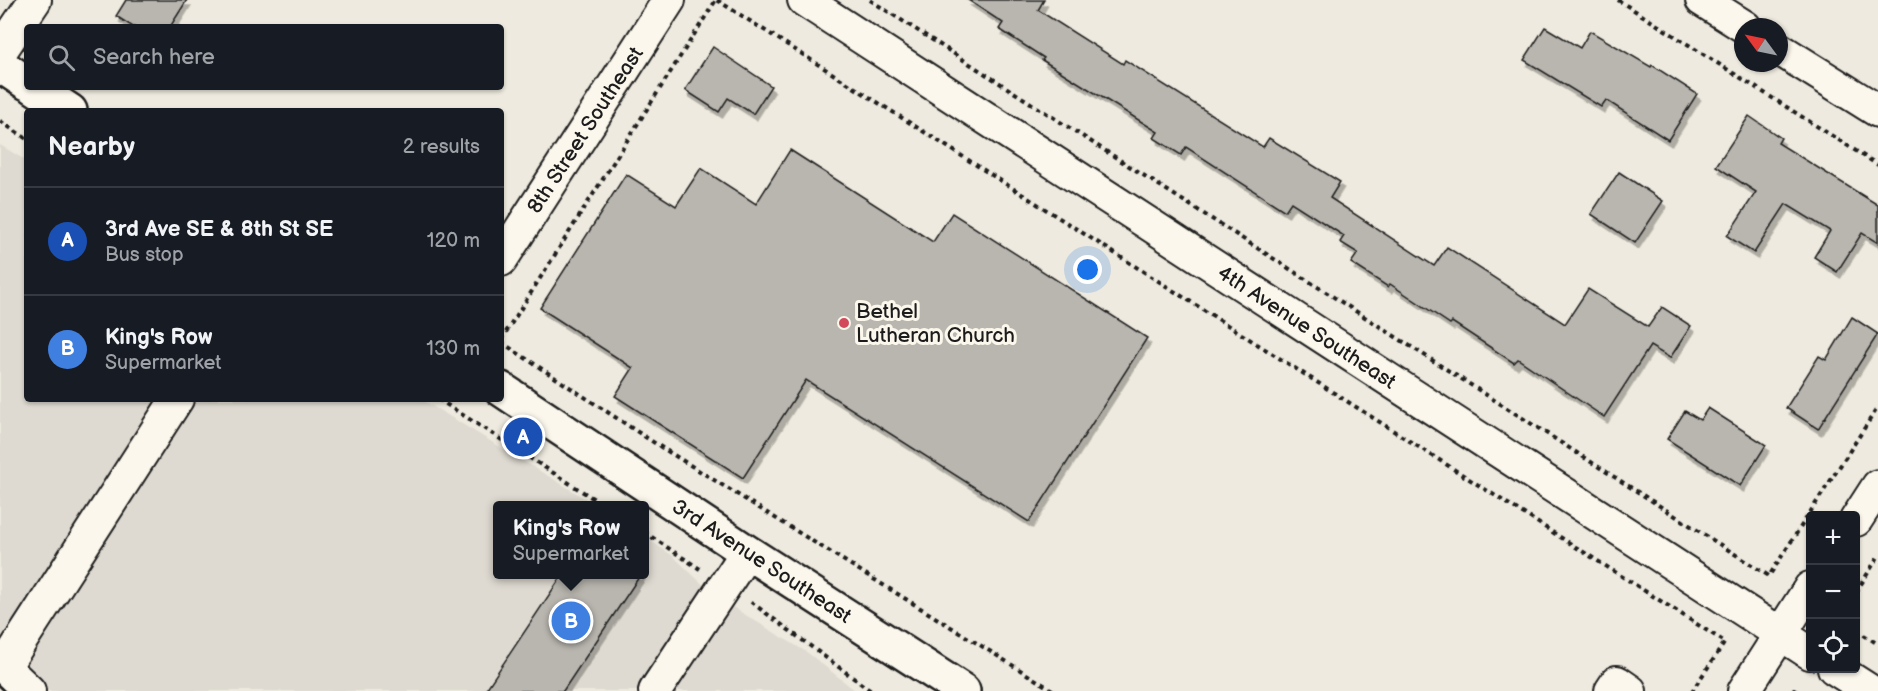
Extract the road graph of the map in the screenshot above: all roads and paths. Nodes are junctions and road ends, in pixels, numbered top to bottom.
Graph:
1 (35, 0) edge
2 (669, 0) edge
3 (716, 0) edge
4 (804, 0) edge
5 (870, 0) edge
6 (1618, 0) edge
7 (1702, 0) edge
8 (1734, 20) edge
9 (0, 52) edge
10 (1788, 55) edge
11 (0, 65) edge
12 (24, 81) edge
13 (38, 90) edge
14 (66, 108) edge
15 (1878, 111) edge
16 (0, 121) edge
17 (24, 137) edge
18 (1878, 165) edge
19 (504, 255) edge
20 (504, 336) edge
21 (504, 343) edge
22 (504, 391) edge
23 (175, 402) edge
24 (443, 402) edge
25 (1878, 407) edge
26 (1878, 486) edge
27 (597, 501) edge
28 (1860, 514) edge
29 (649, 535) edge
30 (747, 552) junction
31 (1878, 557) edge
32 (723, 585) junction
33 (1860, 586) edge
34 (1806, 594) edge
35 (1860, 633) edge
36 (1780, 634) junction
37 (1878, 644) edge
38 (1806, 650) edge
39 (1841, 673) edge
40 (29, 691) edge
41 (655, 691) edge
42 (871, 691) edge
43 (963, 691) edge
44 (1054, 691) edge
45 (1611, 691) edge
46 (1630, 691) edge
47 (1692, 691) edge
48 (1744, 691) edge
49 (1870, 691) edge

1 - 9 street
2 - 19 street, 8th Street Southeast
3 - 20 path
3 - 47 path
4 - 36 street, 4th Avenue Southeast
5 - 25 path
6 - 18 path
7 - 8 street
10 - 15 street
11 - 12 main road
13 - 14 main road
16 - 17 path
21 - 44 path
22 - 30 main road, 3rd Avenue Southeast
23 - 40 street
24 - 27 path
26 - 28 street
29 - 32 path
30 - 32 street
30 - 43 main road, 3rd Avenue Southeast
31 - 33 path
32 - 41 street
32 - 42 path
34 - 36 street
35 - 37 path
36 - 38 street, 4th Avenue Southeast
36 - 48 street
39 - 49 street
45 - 46 street

